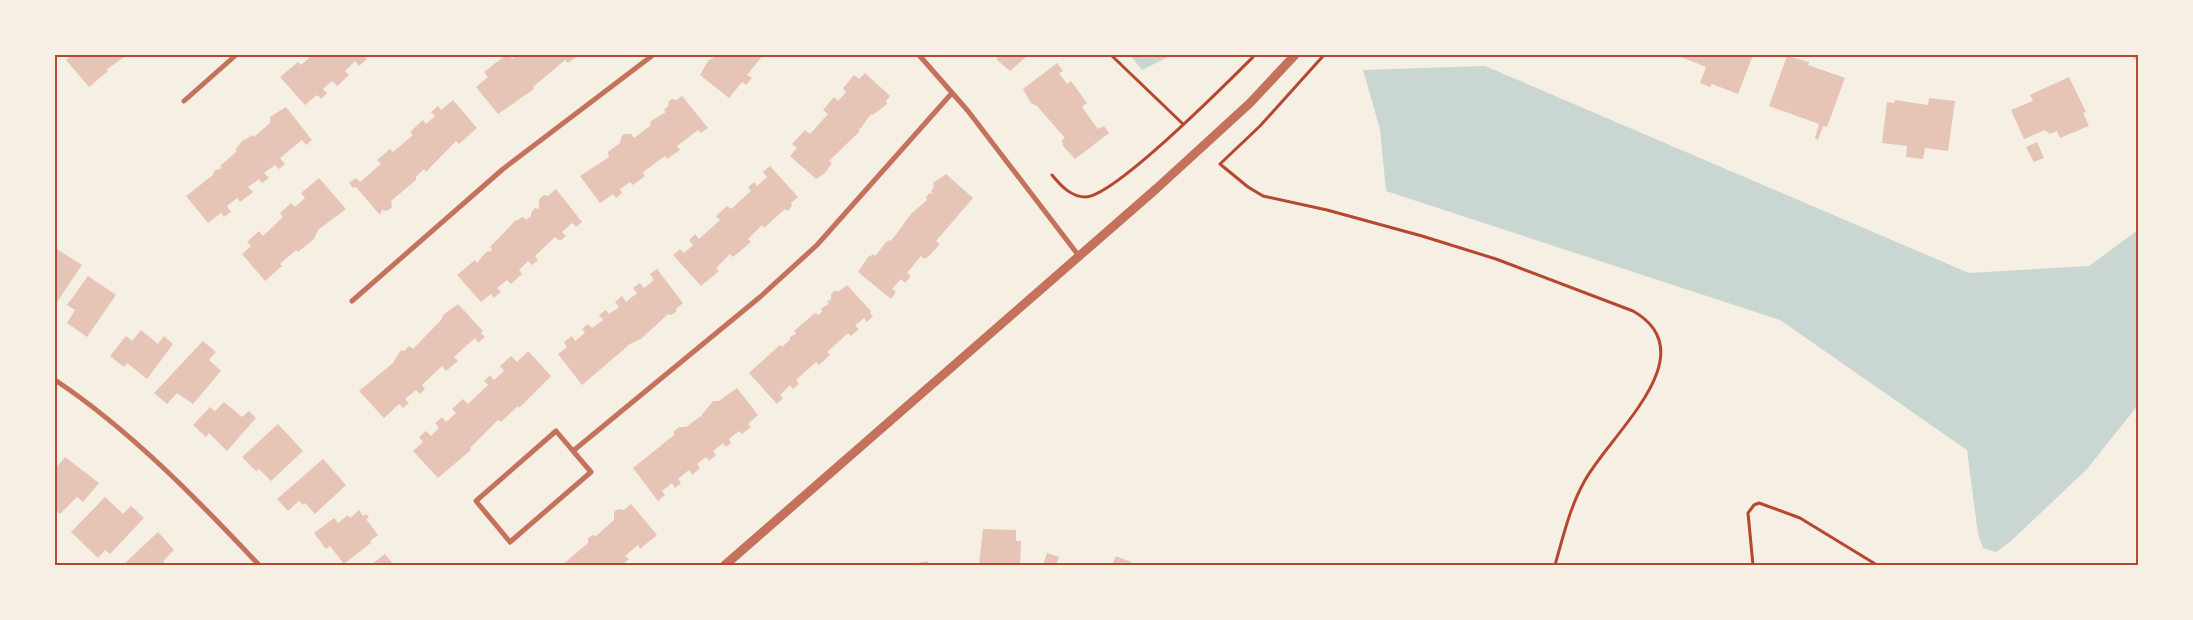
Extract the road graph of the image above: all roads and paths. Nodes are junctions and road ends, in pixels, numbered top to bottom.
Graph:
1 (236, 55) edge
2 (653, 55) edge
3 (919, 55) edge
4 (1111, 55) edge
5 (1255, 55) edge
6 (1295, 55) edge
7 (1324, 55) edge
8 (952, 92) junction
9 (184, 101) dead end
10 (1183, 124) junction
11 (1052, 176) dead end
12 (1078, 256) junction
13 (352, 301) dead end
14 (55, 380) edge
15 (573, 451) junction
16 (259, 565) edge
17 (725, 565) edge
18 (1555, 565) edge
19 (1753, 565) edge
20 (1876, 565) edge
21 (2123, 565) edge
22 (2135, 565) edge

1 - 9 street
2 - 13 street
3 - 8 street
4 - 10 path
5 - 10 path
6 - 12 street
7 - 18 path
8 - 12 street
8 - 15 street
10 - 11 path
12 - 17 street
14 - 16 street
15 - 15 street
19 - 20 path
21 - 22 path

